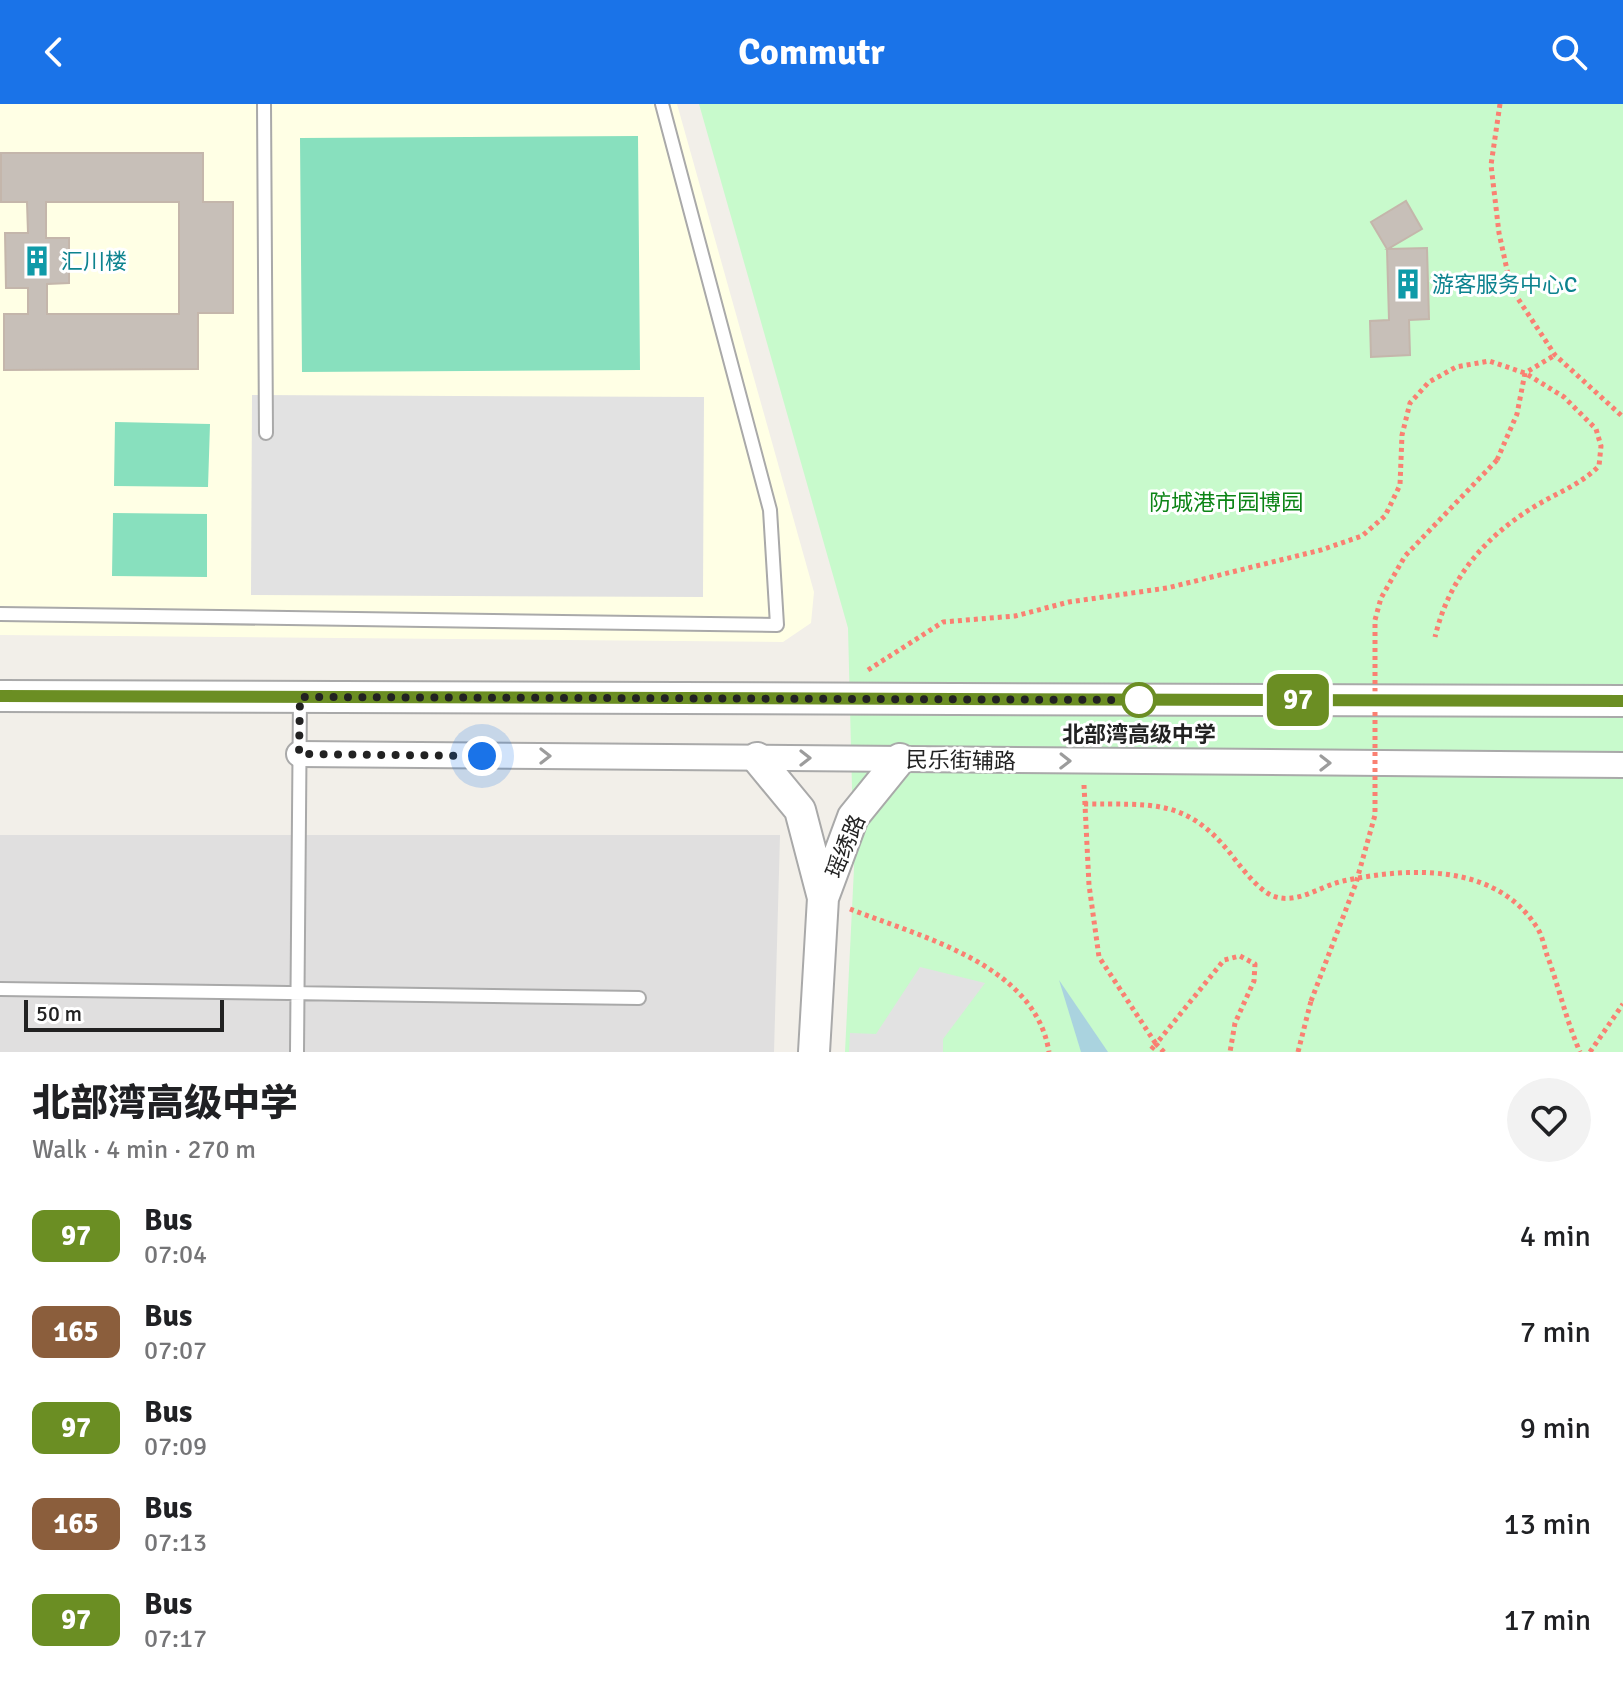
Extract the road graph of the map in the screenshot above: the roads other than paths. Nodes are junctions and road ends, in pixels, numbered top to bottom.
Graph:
1 (264, 104) edge
2 (662, 104) edge
3 (266, 433) dead end
4 (0, 614) edge
5 (0, 696) edge
6 (300, 697) junction
7 (1617, 706) edge
8 (299, 754) junction
9 (757, 758) junction
10 (900, 759) junction
11 (1623, 765) edge
12 (823, 898) junction
13 (0, 989) edge
14 (297, 993) junction
15 (639, 998) dead end
16 (297, 1052) edge
17 (814, 1052) edge

1 - 3 lane
2 - 4 lane
5 - 6 street
6 - 7 street
6 - 8 lane
8 -> 9 street, 民乐街辅路
8 - 14 lane
9 -> 10 street, 民乐街辅路
9 - 12 street, 瑶绣路
10 -> 11 street, 民乐街辅路
10 - 12 street, 瑶绣路
12 - 17 street, 瑶绣路
13 - 14 lane
14 - 15 lane
14 - 16 lane

